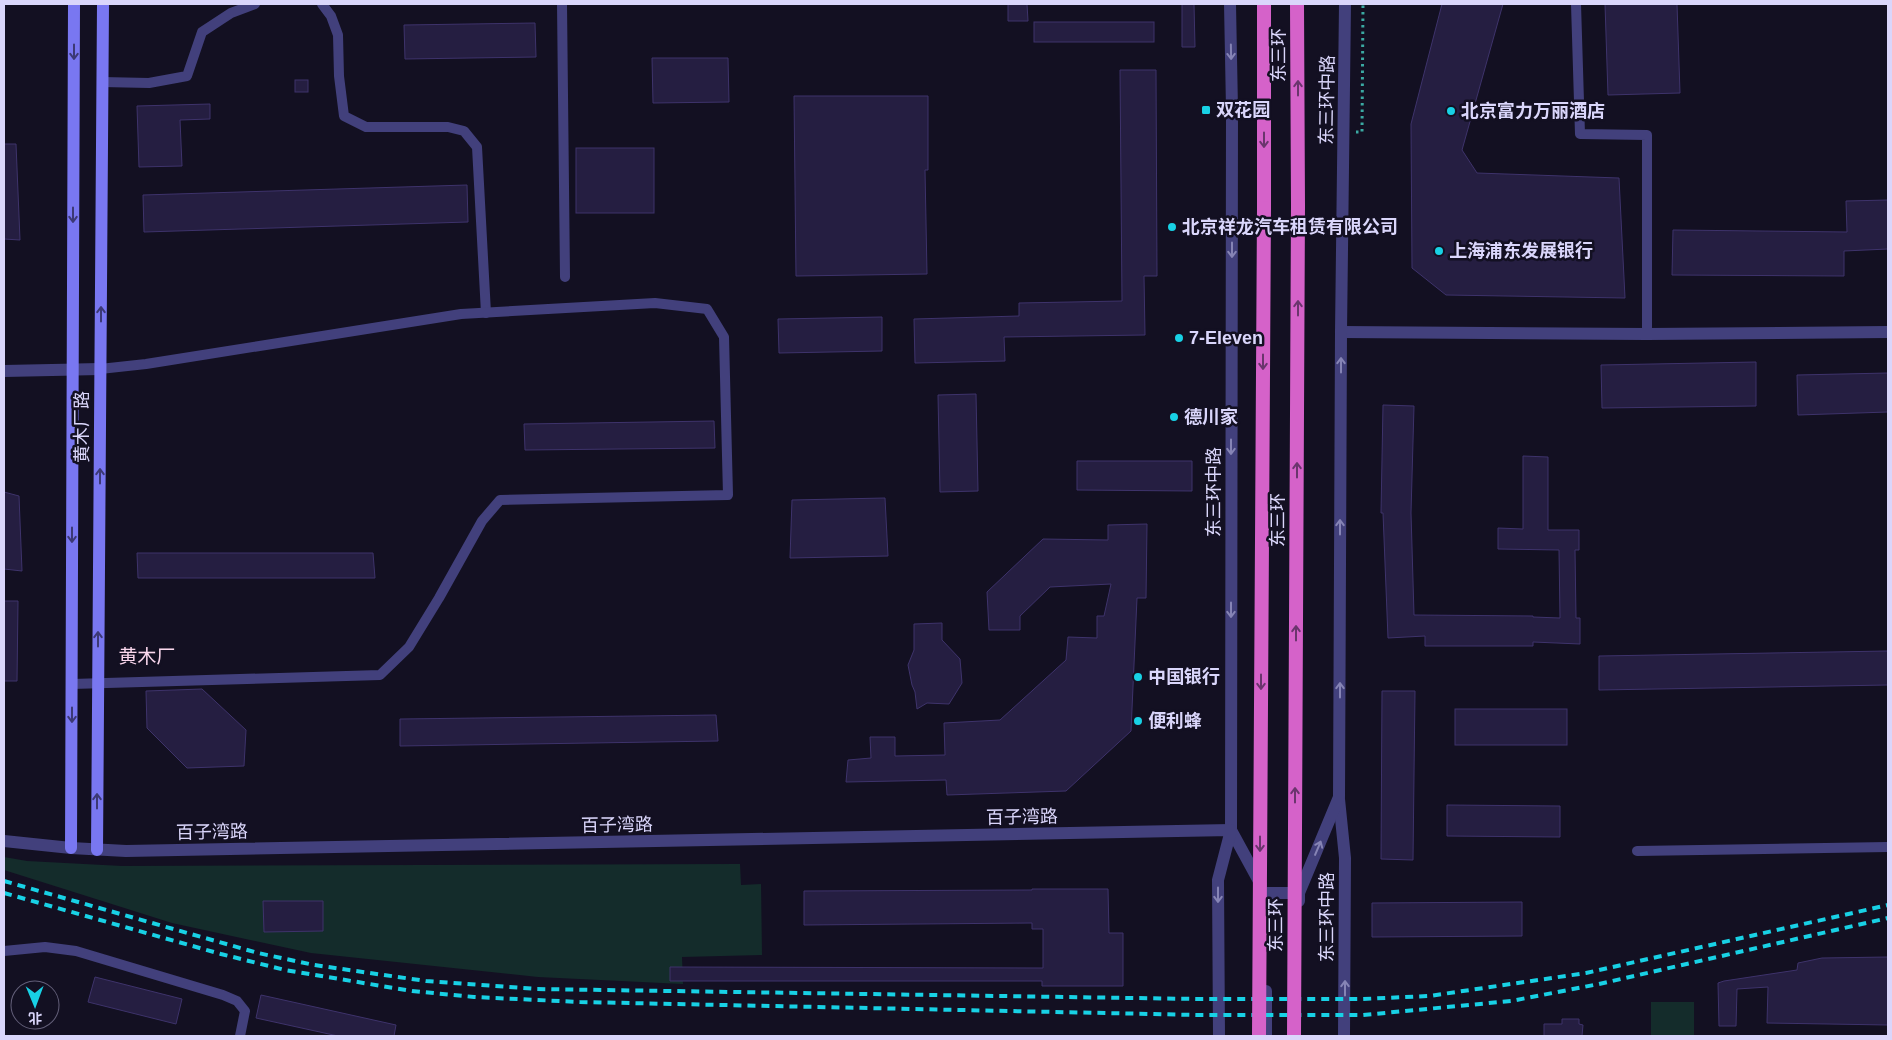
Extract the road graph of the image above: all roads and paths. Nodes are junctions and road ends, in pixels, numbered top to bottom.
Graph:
1 (74, 4) edge
2 (103, 4) edge
3 (255, 4) edge
4 (322, 4) edge
5 (562, 4) edge
6 (1230, 4) edge
7 (1264, 4) edge
8 (1298, 4) edge
9 (1346, 4) edge
10 (1363, 4) edge
11 (1576, 4) edge
12 (102, 82) junction
13 (1362, 132) dead end
14 (565, 276) dead end
15 (486, 313) junction
16 (1341, 332) junction
17 (1888, 332) edge
18 (1647, 334) junction
19 (100, 369) junction
20 (73, 370) junction
21 (4, 372) edge
22 (98, 683) junction
23 (72, 684) junction
24 (1339, 797) junction
25 (1231, 830) junction
26 (4, 841) edge
27 (1888, 847) edge
28 (71, 848) junction
29 (97, 850) junction
30 (1637, 850) dead end
31 (1266, 893) junction
32 (1299, 893) junction
33 (4, 951) edge
34 (240, 1036) edge
35 (1219, 1036) edge
36 (1259, 1036) edge
37 (1266, 1036) edge
38 (1294, 1036) edge
39 (1299, 1036) edge
40 (1344, 1036) edge

1 -> 20 main road, 黄木厂路
2 - 12 main road, 黄木厂路
3 - 12 lane
4 - 15 lane
5 - 14 lane
6 -> 25 street, 东三环中路
7 -> 36 highway, 东三环, bridge
38 -> 8 highway, 东三环, bridge
9 - 16 street, 东三环中路
10 - 13 path
11 - 18 lane
19 -> 12 main road, 黄木厂路
15 - 19 lane
15 - 22 lane
16 - 18 street
24 -> 16 street, 东三环中路
17 - 18 street
19 - 20 street
22 -> 19 main road, 黄木厂路
20 - 21 street
20 -> 23 main road, 黄木厂路
22 - 23 lane
29 -> 22 main road, 黄木厂路
23 -> 28 main road, 黄木厂路
32 -> 24 street, 东三环中路
40 -> 24 street, 东三环中路
25 - 29 street, 百子湾路
25 - 31 street, 东三环中路
25 -> 35 street, 东三环中路
26 - 28 street, 百子湾路
27 - 30 lane
28 - 29 street, 百子湾路
31 - 32 street
31 - 37 street, 东三环中路
32 - 39 street, 东三环中路
33 - 34 lane

